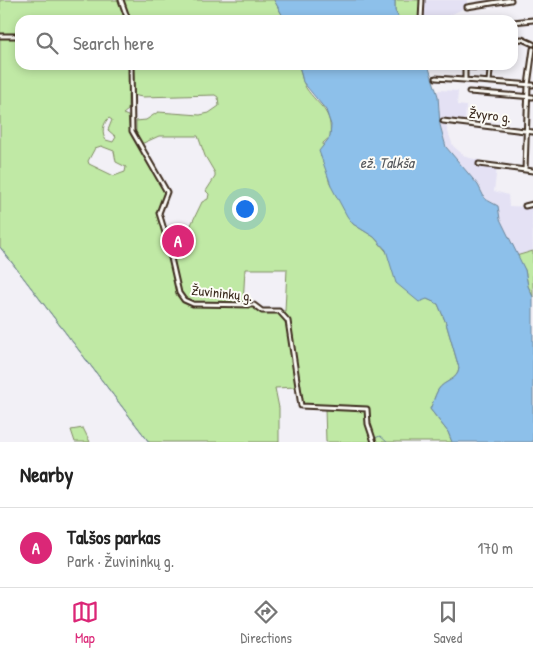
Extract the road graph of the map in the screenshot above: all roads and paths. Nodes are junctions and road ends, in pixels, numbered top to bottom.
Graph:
1 (121, 0) edge
2 (422, 0) edge
3 (511, 0) edge
4 (467, 7) dead end
5 (126, 15) edge
6 (421, 15) edge
7 (533, 20) edge
8 (518, 22) edge
9 (0, 36) edge
10 (15, 36) edge
11 (518, 39) edge
12 (533, 44) edge
13 (533, 49) edge
14 (532, 58) edge
15 (132, 70) edge
16 (465, 70) edge
17 (490, 70) edge
18 (436, 78) dead end
19 (465, 79) junction
20 (489, 81) junction
21 (531, 85) edge
22 (469, 92) dead end
23 (528, 97) junction
24 (533, 97) edge
25 (443, 122) dead end
26 (527, 131) junction
27 (533, 132) edge
28 (479, 164) dead end
29 (526, 170) junction
30 (533, 171) edge
31 (533, 204) edge
32 (525, 206) dead end
33 (374, 442) edge

1 - 5 street
2 - 6 street
3 - 4 street
7 - 8 street
9 - 10 street
11 - 12 street
13 - 14 street
14 - 21 street
15 - 33 street, Žuvininkų g.
16 - 19 street
17 - 20 street
18 - 19 street
19 - 20 street
20 - 21 street
21 - 23 street
22 - 23 street
23 - 24 street
23 - 26 street
25 - 26 street, Žvyro g.
26 - 27 street, Žvyro g.
26 - 29 street
28 - 29 street
29 - 30 street
31 - 32 street

